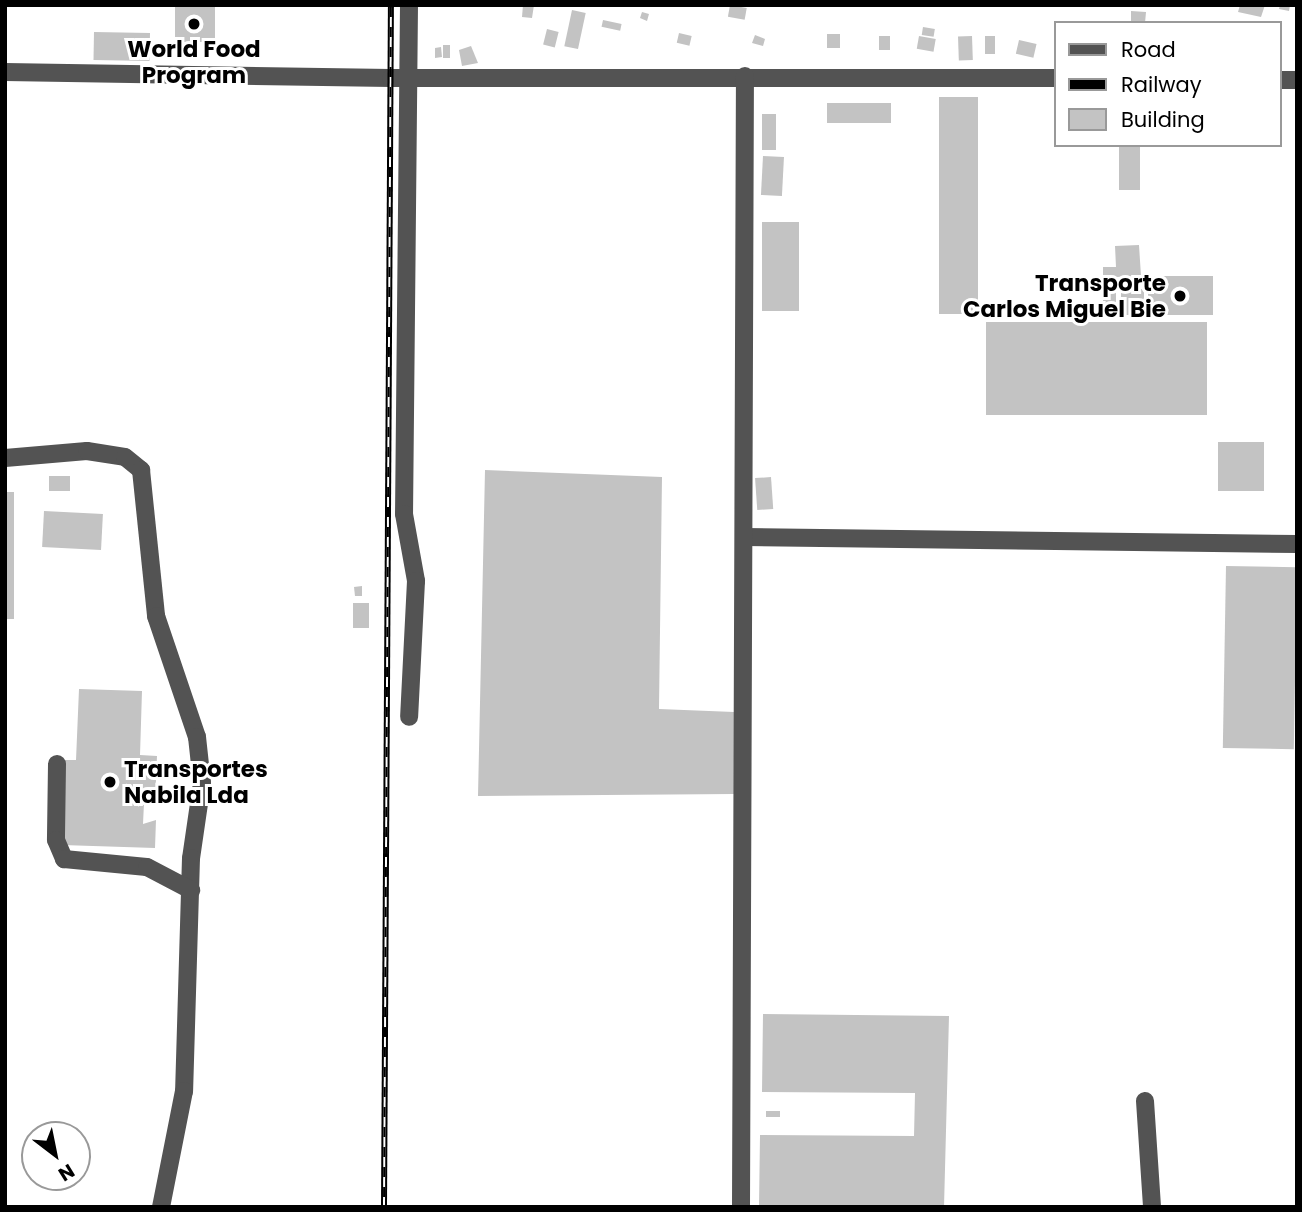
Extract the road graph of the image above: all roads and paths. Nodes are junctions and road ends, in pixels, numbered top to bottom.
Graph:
1 (409, 5) edge
2 (5, 72) edge
3 (745, 76) junction
4 (410, 78) junction
5 (1054, 78) edge
6 (5, 458) edge
7 (745, 537) junction
8 (1297, 544) edge
9 (409, 718) dead end
10 (57, 764) dead end
11 (191, 890) junction
12 (1144, 1101) dead end
13 (162, 1207) edge
14 (741, 1207) edge
15 (1152, 1207) edge

1 - 4 street
2 - 4 street
3 - 4 street
3 - 5 street
3 - 7 street
4 - 9 street
6 - 11 street
7 - 8 street
7 - 14 street
10 - 11 street
11 - 13 street
12 - 15 street

